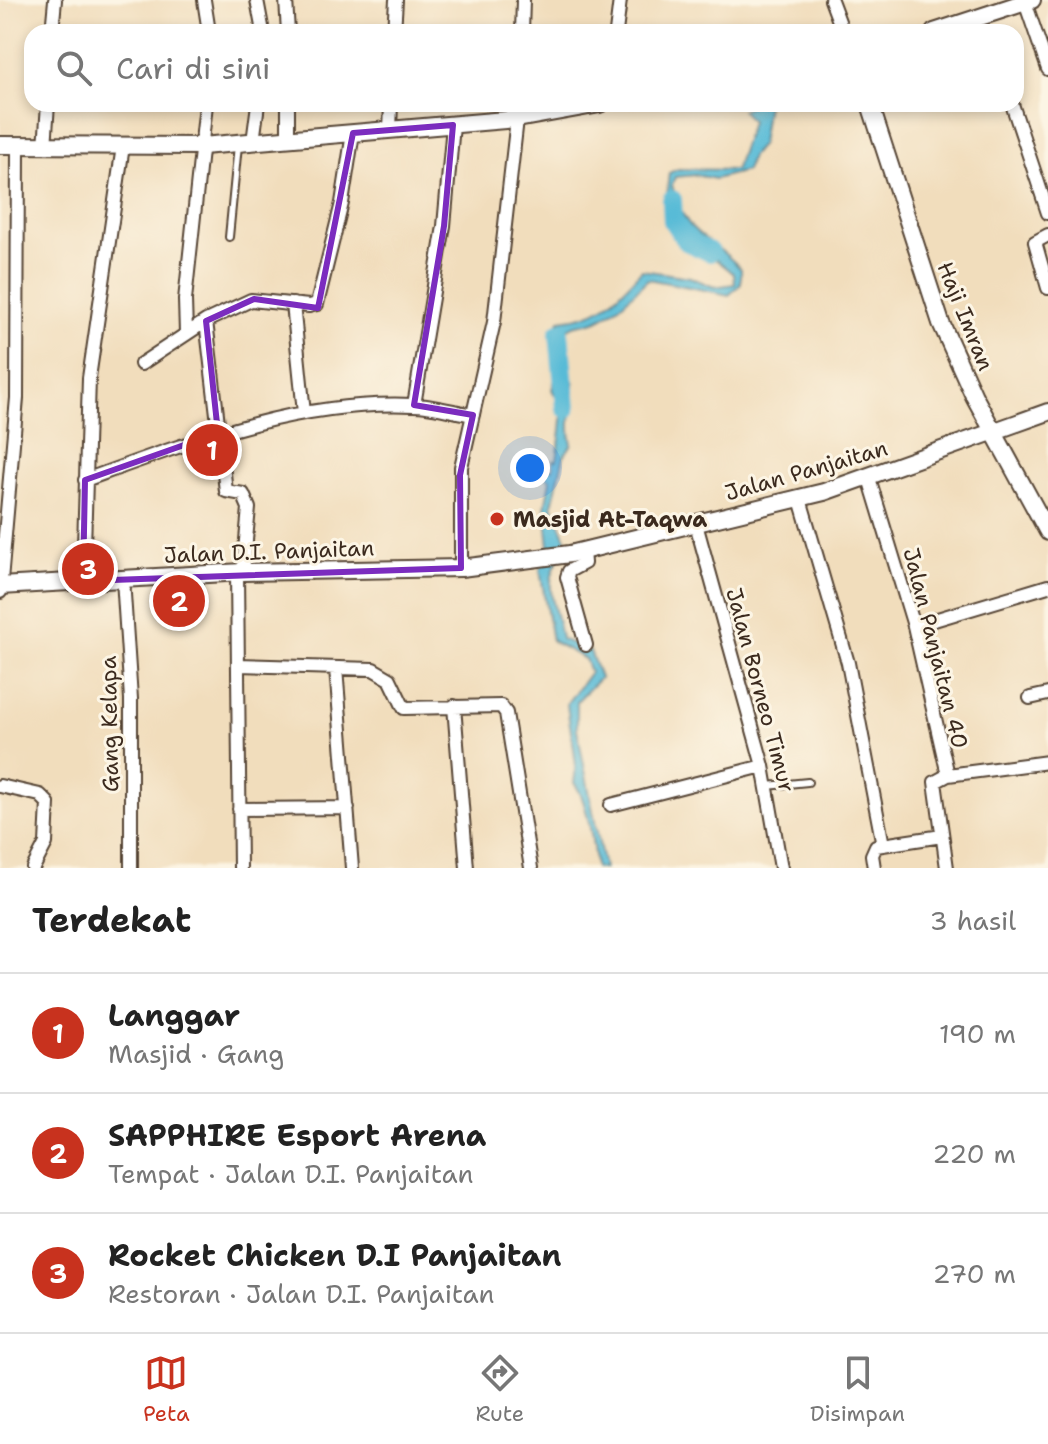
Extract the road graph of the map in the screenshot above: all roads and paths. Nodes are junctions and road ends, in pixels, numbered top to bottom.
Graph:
1 (55, 0) edge
2 (204, 0) edge
3 (257, 0) edge
4 (286, 0) edge
5 (396, 0) edge
6 (523, 0) edge
7 (620, 0) edge
8 (831, 0) edge
9 (1029, 1) edge
10 (53, 24) edge
11 (208, 24) edge
12 (262, 24) edge
13 (288, 24) edge
14 (394, 24) edge
15 (522, 24) edge
16 (617, 24) edge
17 (840, 24) edge
18 (984, 24) edge
19 (1048, 69) edge
20 (47, 112) edge
21 (205, 112) edge
22 (255, 112) edge
23 (288, 112) edge
24 (391, 112) edge
25 (873, 112) edge
26 (1015, 112) edge
27 (519, 114) edge
28 (453, 125) junction
29 (390, 130) junction
30 (353, 133) junction
31 (288, 138) junction
32 (246, 142) junction
33 (0, 145) edge
34 (18, 146) junction
35 (123, 146) junction
36 (202, 146) junction
37 (45, 147) junction
38 (1048, 213) edge
39 (1048, 235) edge
40 (229, 237) dead end
41 (1048, 288) edge
42 (293, 304) junction
43 (206, 321) junction
44 (186, 333) junction
45 (141, 364) dead end
46 (414, 405) junction
47 (1048, 412) edge
48 (304, 413) junction
49 (473, 415) junction
50 (993, 432) junction
51 (218, 433) junction
52 (869, 478) junction
53 (85, 480) junction
54 (800, 499) junction
55 (696, 524) junction
56 (1048, 532) edge
57 (577, 552) junction
58 (540, 557) joint
59 (461, 568) junction
60 (240, 572) junction
61 (123, 579) junction
62 (83, 581) junction
63 (1048, 586) edge
64 (1, 588) edge
65 (914, 626) junction
66 (586, 645) dead end
67 (238, 665) junction
68 (336, 668) junction
69 (1048, 694) edge
70 (1030, 698) dead end
71 (454, 706) junction
72 (1048, 762) edge
73 (763, 766) junction
74 (948, 775) junction
75 (808, 782) dead end
76 (0, 786) edge
77 (767, 786) junction
78 (611, 805) dead end
79 (348, 808) junction
80 (239, 809) junction
81 (942, 836) junction
82 (883, 845) junction
83 (33, 868) edge
84 (131, 868) edge
85 (240, 868) edge
86 (352, 868) edge
87 (467, 868) edge
88 (531, 868) edge
89 (781, 868) edge
90 (874, 868) edge
91 (947, 868) edge

1 - 10 street
2 - 11 street
3 - 12 street
4 - 13 street
5 - 14 street
6 - 15 street
7 - 16 street
8 - 17 street
9 - 18 street
9 - 19 street
20 - 37 street
21 - 36 street
22 - 32 street
23 - 31 street
24 - 29 street
25 - 50 street, Haji Imran
26 - 38 street
27 - 28 street
27 - 49 street
28 - 29 street
28 - 46 street
29 - 30 street
30 - 31 street
30 - 42 street
31 - 32 street
32 - 36 street
32 - 40 lane
33 - 34 street
34 - 37 street
34 - 64 street
35 - 36 street
35 - 37 street
35 - 53 street
36 - 44 street
39 - 41 street
42 - 43 street
42 - 48 street
43 - 44 street
43 - 51 street
44 - 45 street
46 - 48 street
46 - 49 street
47 - 50 street, Jalan Panjaitan
48 - 51 street
49 - 59 street
50 - 52 street, Jalan Panjaitan
50 - 56 street, Haji Imran
51 - 53 street
51 - 60 street
52 - 54 street, Jalan Panjaitan
52 - 65 street, Jalan Panjaitan 40
53 - 62 street
54 - 55 street, Jalan Panjaitan
54 - 82 street
55 - 57 street, Jalan Panjaitan
55 - 73 street, Jalan Borneo Timur
57 - 58 street, Jalan Panjaitan
57 - 66 street
58 - 59 street, Jalan D.I. Panjaitan
59 - 60 street, Jalan D.I. Panjaitan
60 - 61 street, Jalan D.I. Panjaitan
60 - 67 street
61 - 62 street, Jalan D.I. Panjaitan
61 - 84 street, Gang Kelapa
62 - 64 street, Jalan D.I. Panjaitan
63 - 65 street
65 - 74 street, Jalan Panjaitan 40
67 - 68 street
67 - 80 street
68 - 71 street
68 - 79 street
69 - 70 street
71 - 87 street
71 - 88 street
72 - 74 street
73 - 77 street, Jalan Borneo Timur
73 - 78 street
74 - 81 street, Jalan Panjaitan 40
75 - 77 lane
76 - 83 street
77 - 89 street, Jalan Borneo Timur
79 - 80 street
79 - 86 street
80 - 85 street
81 - 82 street
81 - 91 street, Jalan Panjaitan 40
82 - 90 street

